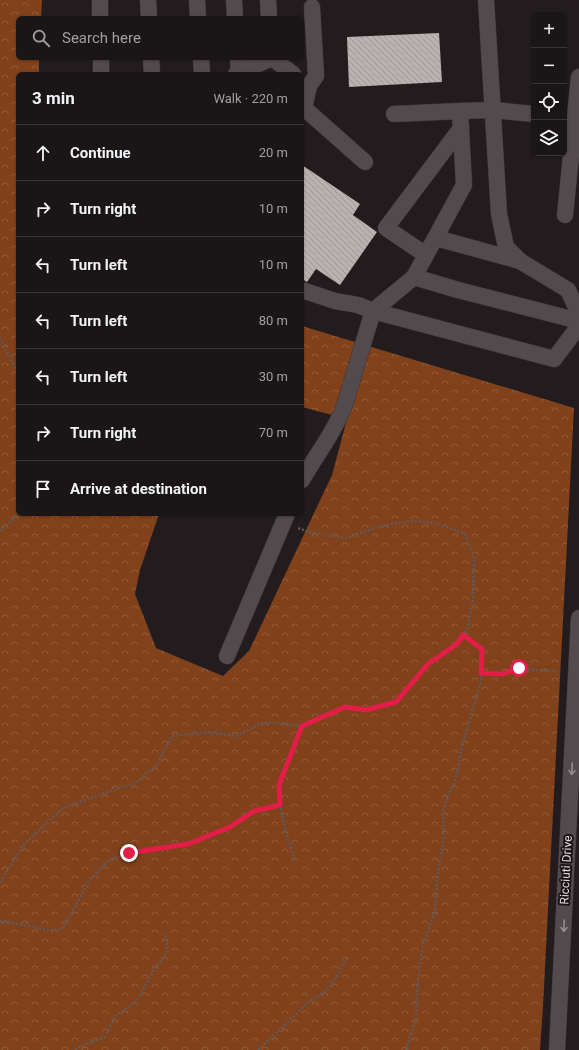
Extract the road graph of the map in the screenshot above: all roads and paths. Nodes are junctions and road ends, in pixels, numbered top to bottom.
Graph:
1 (100, 0) edge
2 (148, 0) edge
3 (197, 0) edge
4 (234, 0) edge
5 (268, 0) edge
6 (486, 0) edge
7 (312, 7) dead end
8 (100, 16) edge
9 (149, 16) edge
10 (198, 16) edge
11 (235, 16) edge
12 (269, 16) edge
13 (101, 60) edge
14 (151, 60) edge
15 (201, 60) edge
16 (265, 60) edge
17 (275, 60) edge
18 (237, 68) edge
19 (101, 72) edge
20 (152, 72) edge
21 (202, 72) edge
22 (290, 72) edge
23 (579, 77) edge
24 (306, 83) edge
25 (493, 110) junction
26 (460, 111) junction
27 (394, 114) dead end
28 (531, 114) edge
29 (569, 117) edge
30 (461, 128) junction
31 (365, 162) dead end
32 (565, 215) dead end
33 (436, 238) junction
34 (426, 255) junction
35 (520, 261) junction
36 (414, 277) junction
37 (304, 291) edge
38 (373, 311) junction
39 (579, 314) edge
40 (579, 321) edge
41 (579, 326) edge
42 (0, 338) edge
43 (16, 370) edge
44 (304, 476) edge
45 (17, 516) edge
46 (285, 518) edge
47 (0, 531) edge
48 (579, 618) edge
49 (463, 635) junction
50 (578, 654) edge
51 (228, 656) dead end
52 (557, 671) dead end
53 (481, 673) junction
54 (302, 726) junction
55 (280, 805) junction
56 (295, 860) dead end
57 (0, 882) edge
58 (0, 921) edge
59 (165, 933) dead end
60 (346, 958) dead end
61 (75, 1050) edge
62 (258, 1050) edge
63 (406, 1050) edge
64 (557, 1050) edge

1 - 8 street
2 - 9 street
3 - 10 street
4 - 11 street
5 - 12 street
6 - 25 street
7 - 24 street
13 - 19 street
14 - 20 street
15 - 21 street
16 - 18 street
17 - 22 street
23 - 29 street
24 - 31 street
25 - 26 street
25 - 28 street
25 - 35 street
26 - 27 street
26 - 30 street
29 - 32 street
30 - 33 street
30 - 34 street
33 - 34 street
33 - 35 street
34 - 36 street
35 - 39 street
36 - 38 street
36 - 40 street
37 - 38 street
38 - 41 street
38 - 44 street
42 - 43 path
45 - 47 path
46 - 49 path
46 - 51 street
48 - 50 street, Ricciuti Drive
49 - 53 path
49 - 54 path
50 -> 64 street, Ricciuti Drive
52 - 53 path
53 - 63 path
54 - 55 path
54 - 57 path
55 - 56 path
55 - 58 path
59 - 61 path
60 - 62 path

